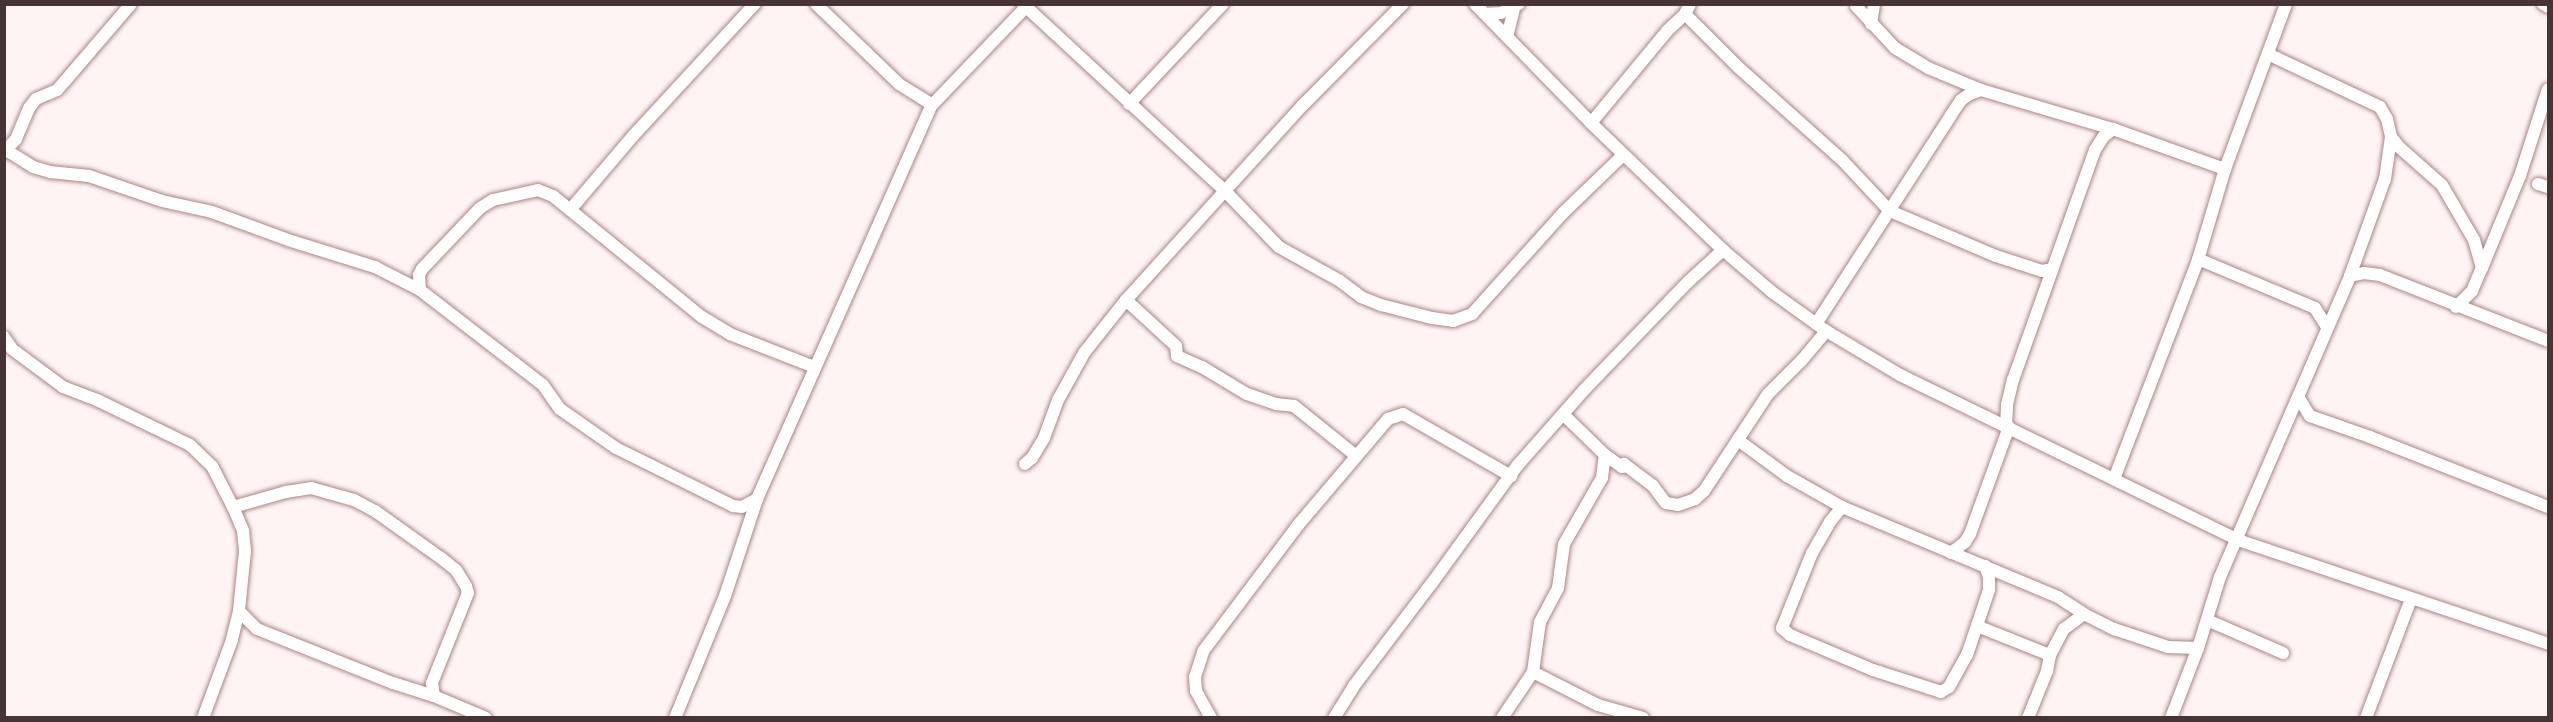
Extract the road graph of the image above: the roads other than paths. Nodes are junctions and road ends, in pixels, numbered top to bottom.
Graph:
1 (131, 4) edge
2 (755, 4) edge
3 (816, 4) edge
4 (1223, 4) edge
5 (1403, 4) edge
6 (1475, 4) edge
7 (1874, 4) edge
8 (2286, 4) edge
9 (2543, 4) edge
10 (1860, 5) edge
11 (1026, 6) edge
12 (1517, 7) edge
13 (2548, 7) edge
14 (1688, 9) edge
15 (1485, 14) junction
16 (1871, 24) junction
17 (1507, 37) junction
18 (2268, 54) junction
19 (2548, 88) edge
20 (1982, 90) junction
21 (1129, 104) junction
22 (932, 105) junction
23 (1591, 123) junction
24 (2113, 129) junction
25 (2391, 137) junction
26 (5, 151) edge
27 (1623, 155) junction
28 (2225, 169) junction
29 (1226, 192) junction
30 (570, 210) junction
31 (1890, 210) junction
32 (1723, 250) junction
33 (2198, 259) junction
34 (2482, 268) junction
35 (2048, 274) junction
36 (2350, 276) junction
37 (420, 290) junction
38 (1126, 300) junction
39 (2456, 307) junction
40 (1821, 327) junction
41 (2327, 327) junction
42 (4, 337) edge
43 (2548, 341) edge
44 (814, 367) junction
45 (2298, 398) junction
46 (1563, 414) junction
47 (2310, 416) junction
48 (2287, 424) junction
49 (2007, 426) junction
50 (1738, 440) junction
51 (1356, 455) junction
52 (1605, 455) junction
53 (1025, 464) dead end
54 (1511, 476) junction
55 (2114, 479) junction
56 (757, 499) junction
57 (233, 507) junction
58 (1842, 507) junction
59 (2548, 507) edge
60 (2238, 540) junction
61 (1965, 542) junction
62 (1951, 553) junction
63 (1969, 560) junction
64 (1984, 566) junction
65 (2007, 576) junction
66 (1989, 590) junction
67 (2411, 599) junction
68 (239, 611) junction
69 (2084, 614) junction
70 (2207, 620) junction
71 (1977, 626) junction
72 (2548, 644) edge
73 (2198, 648) junction
74 (2283, 653) dead end
75 (2050, 655) junction
76 (1533, 672) junction
77 (434, 696) junction
78 (203, 717) edge
79 (486, 717) edge
80 (675, 717) edge
81 (1211, 717) edge
82 (1334, 717) edge
83 (1502, 717) edge
84 (1643, 717) edge
85 (2028, 717) edge
86 (2171, 717) edge
87 (2366, 717) edge

1 - 26 street
2 - 30 street
3 - 22 street
4 - 21 street
5 - 29 street
6 - 15 street
7 - 16 street
8 - 18 street
9 - 13 street
10 - 16 street
11 - 21 street
11 - 22 street
12 - 15 street
12 - 17 street
14 - 23 street
14 - 31 street
15 - 17 street
16 - 20 street
17 - 23 street
18 - 25 street
18 - 28 street
19 - 34 street
20 - 24 street
20 - 31 street
21 - 29 street
22 - 44 street
23 - 27 street
24 - 28 street
24 - 35 street
25 - 34 street
25 - 36 street
26 - 37 street
27 - 29 street
27 - 32 street
28 - 33 street
29 - 38 street
30 - 37 street
30 - 44 street
31 - 35 street
31 - 40 street
32 - 40 street
32 - 46 street
33 - 41 street
33 - 55 street
34 - 39 street
35 - 49 street
36 - 39 street
36 - 41 street
37 - 56 street
38 - 51 street
38 - 53 street
39 - 43 street
40 - 49 street
40 - 50 street
41 - 45 street
42 - 57 street
44 - 56 street
45 - 47 street
45 - 48 street
46 - 52 street
46 - 54 street
47 - 48 street
47 - 59 street
48 - 60 street
49 - 55 street
49 - 61 street
50 - 52 street
50 - 58 street
51 - 54 street
51 - 81 street
52 - 76 street
54 - 82 street
55 - 60 street
56 - 80 street
57 - 68 street
57 - 77 street
58 - 62 street
58 - 71 street
60 - 67 street
60 - 70 street
61 - 62 street
61 - 63 street
62 - 63 street
63 - 64 street
64 - 65 street
64 - 66 street
65 - 66 street
65 - 69 street
66 - 71 street
67 - 72 street
67 - 87 street
68 - 77 street
68 - 78 street
69 - 73 street
69 - 75 street
70 - 73 street
70 - 74 street
71 - 75 street
73 - 86 street
75 - 85 street
76 - 83 street
76 - 84 street
77 - 79 street

